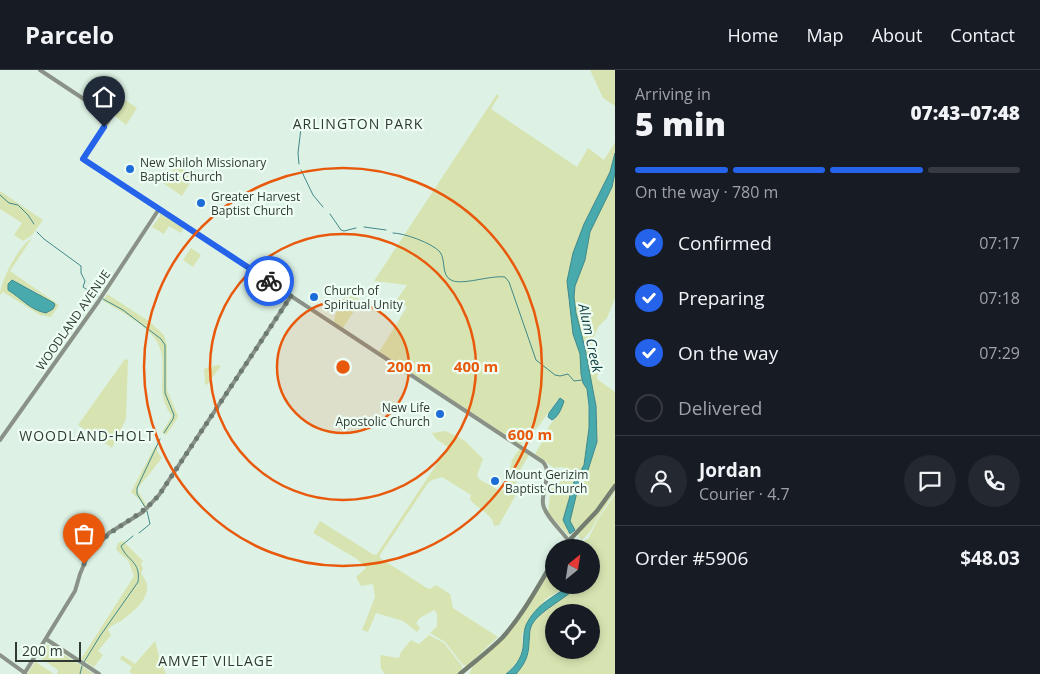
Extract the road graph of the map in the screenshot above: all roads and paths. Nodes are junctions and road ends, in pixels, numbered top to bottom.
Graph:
1 (40, 70) edge
2 (159, 209) junction
3 (291, 296) junction
4 (0, 440) edge
5 (615, 486) edge
6 (569, 539) joint
7 (545, 575) edge
8 (46, 639) junction
9 (0, 656) edge
10 (24, 673) edge
11 (99, 674) edge
12 (460, 674) edge

1 - 2 street
2 - 3 street
2 - 4 street, WOODLAND AVENUE
3 - 6 street
3 - 8 street
5 - 6 main road
7 - 12 main road
8 - 10 street
8 - 11 street
9 - 10 street

